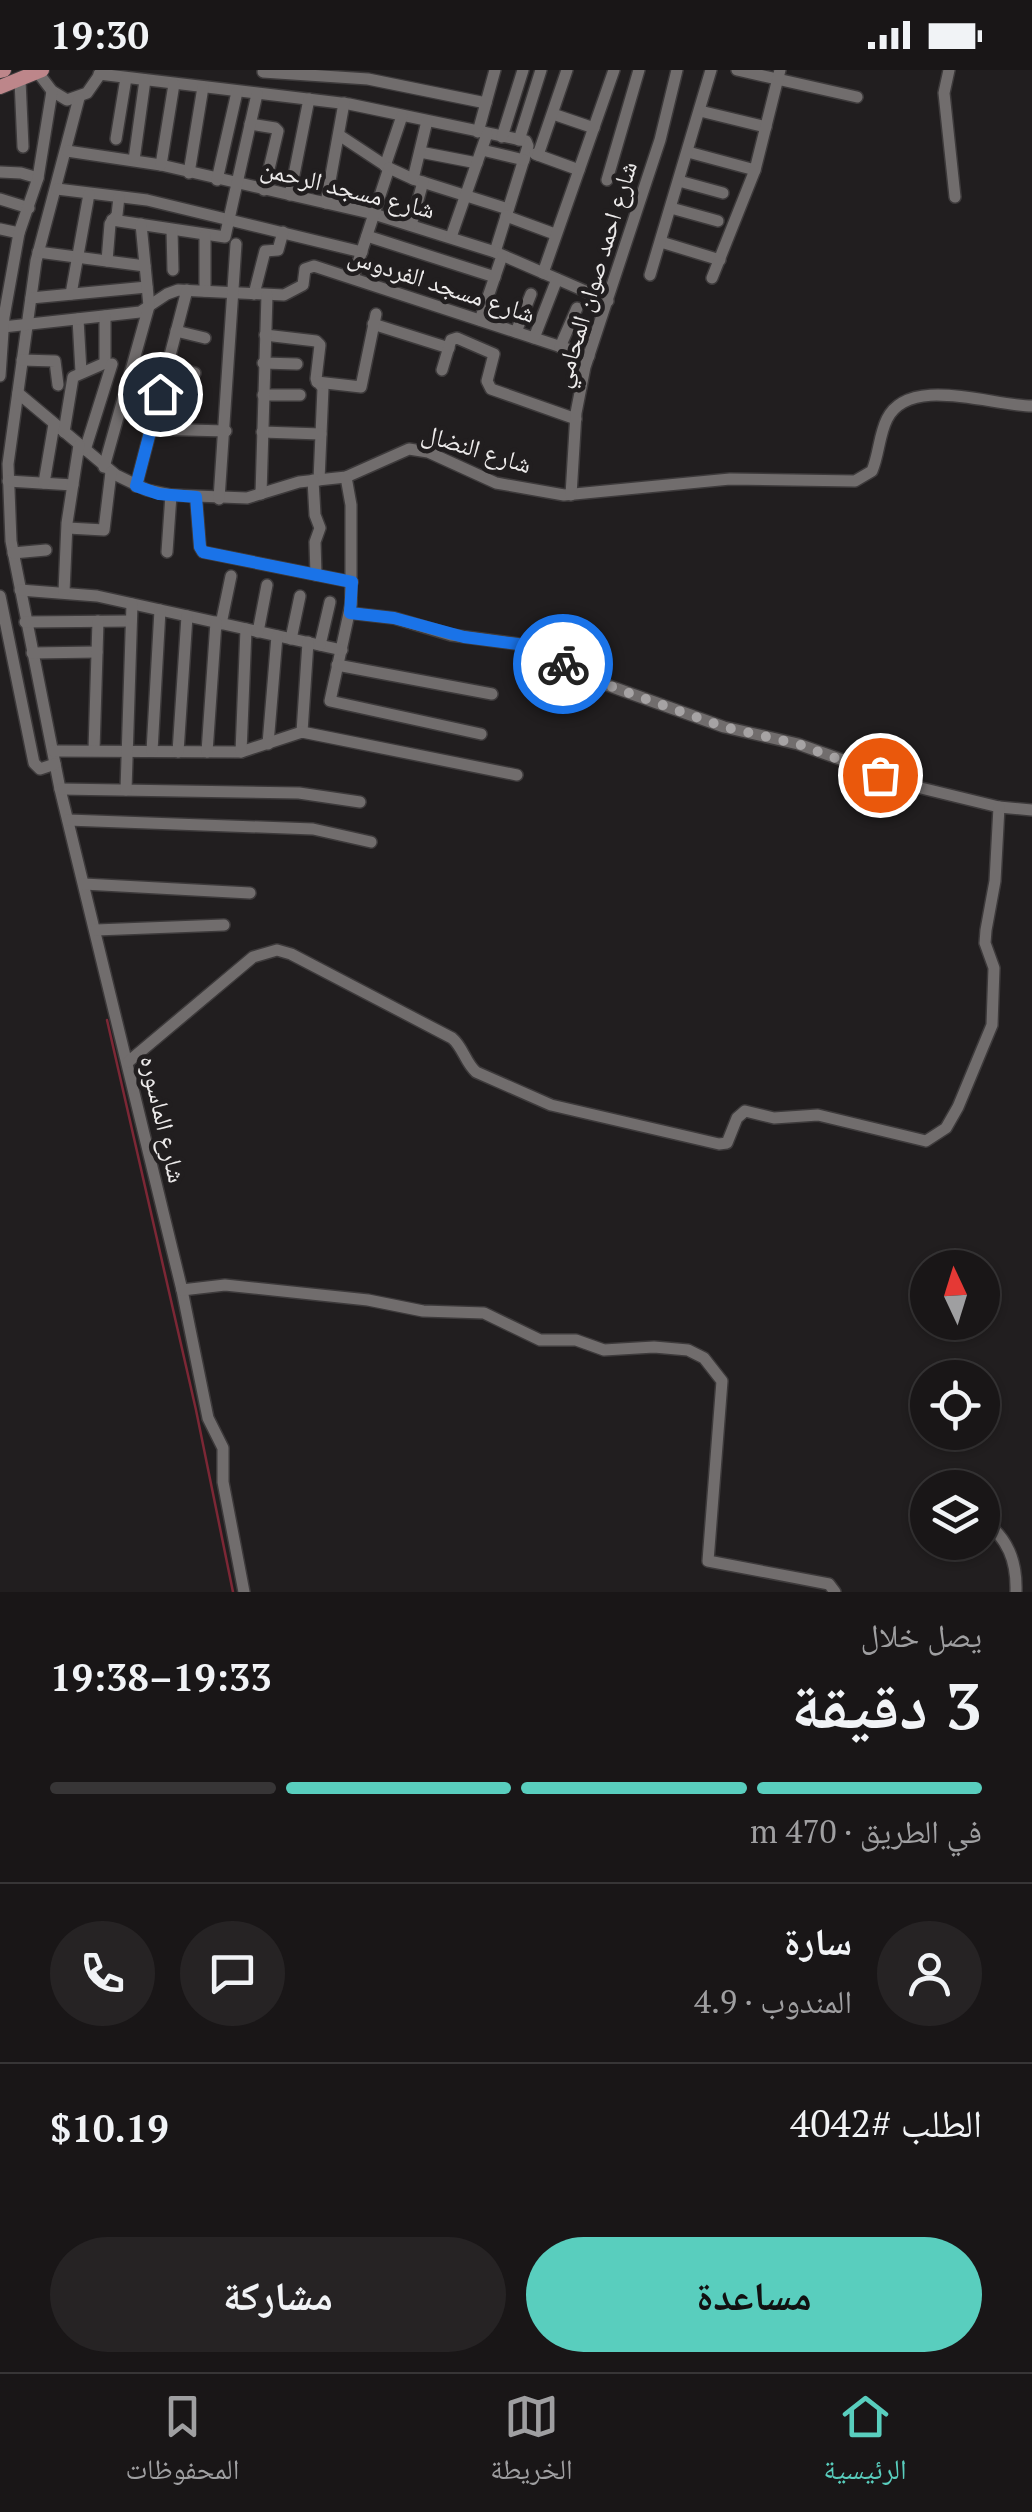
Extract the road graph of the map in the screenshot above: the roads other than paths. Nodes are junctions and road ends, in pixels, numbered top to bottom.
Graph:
1 (477, 70) edge
2 (542, 70) edge
3 (567, 70) edge
4 (614, 70) edge
5 (639, 70) edge
6 (677, 70) edge
7 (710, 70) edge
8 (737, 70) edge
9 (949, 70) edge
10 (39, 71) edge
11 (263, 71) edge
12 (495, 71) edge
13 (520, 71) edge
14 (101, 72) edge
15 (347, 74) edge
16 (779, 74) edge
17 (126, 78) junction
18 (20, 80) junction
19 (145, 80) junction
20 (174, 84) junction
21 (0, 87) edge
22 (203, 88) junction
23 (52, 91) junction
24 (236, 92) junction
25 (258, 94) junction
26 (857, 96) dead end
27 (488, 97) junction
28 (80, 98) junction
29 (515, 98) junction
30 (308, 100) junction
31 (346, 104) junction
32 (700, 111) junction
33 (552, 114) junction
34 (402, 116) junction
35 (428, 121) junction
36 (250, 124) junction
37 (594, 128) junction
38 (766, 128) junction
39 (483, 132) junction
40 (338, 134) junction
41 (502, 137) junction
42 (116, 138) dead end
43 (23, 147) dead end
44 (482, 150) junction
45 (527, 150) junction
46 (67, 151) junction
47 (420, 152) junction
48 (688, 152) junction
49 (134, 160) junction
50 (477, 164) junction
51 (161, 166) junction
52 (387, 167) junction
53 (580, 170) junction
54 (755, 170) junction
55 (0, 172) edge
56 (189, 173) junction
57 (38, 178) junction
58 (217, 180) junction
59 (608, 180) dead end
60 (418, 181) junction
61 (679, 181) junction
62 (237, 184) junction
63 (57, 189) junction
64 (264, 190) junction
65 (724, 193) dead end
66 (88, 194) junction
67 (290, 196) junction
68 (466, 196) junction
69 (119, 197) junction
70 (955, 197) dead end
71 (0, 200) edge
72 (326, 204) junction
73 (29, 208) junction
74 (671, 208) junction
75 (507, 212) junction
76 (374, 214) junction
77 (112, 220) junction
78 (230, 220) junction
79 (718, 221) dead end
80 (141, 224) junction
81 (411, 224) junction
82 (0, 229) edge
83 (172, 230) junction
84 (283, 232) junction
85 (19, 233) junction
86 (552, 233) dead end
87 (205, 235) junction
88 (366, 236) junction
89 (451, 237) junction
90 (661, 242) junction
91 (236, 244) dead end
92 (38, 252) junction
93 (362, 252) junction
94 (498, 254) junction
95 (77, 257) junction
96 (720, 260) junction
97 (107, 261) junction
98 (145, 266) junction
99 (173, 270) dead end
100 (543, 273) junction
101 (650, 275) dead end
102 (353, 278) junction
103 (495, 278) junction
104 (712, 278) dead end
105 (558, 280) junction
106 (5, 282) edge
107 (147, 287) junction
108 (187, 290) junction
109 (204, 292) junction
110 (231, 293) junction
111 (71, 294) junction
112 (531, 294) dead end
113 (260, 295) junction
114 (31, 298) junction
115 (608, 301) junction
116 (148, 306) junction
117 (577, 308) dead end
118 (105, 316) junction
119 (78, 319) junction
120 (2, 320) edge
121 (480, 320) junction
122 (27, 324) junction
123 (176, 331) junction
124 (516, 332) junction
125 (265, 335) junction
126 (205, 338) dead end
127 (534, 338) junction
128 (560, 346) junction
129 (449, 348) junction
130 (589, 356) junction
131 (22, 360) junction
132 (263, 363) junction
133 (112, 364) dead end
134 (297, 364) dead end
135 (167, 366) junction
136 (442, 370) dead end
137 (81, 372) junction
138 (195, 373) dead end
139 (0, 376) edge
140 (317, 382) junction
141 (58, 385) dead end
142 (18, 393) junction
143 (262, 395) junction
144 (300, 396) dead end
145 (1032, 406) edge
146 (576, 418) junction
147 (59, 428) junction
148 (151, 429) junction
149 (226, 432) junction
150 (262, 432) junction
151 (321, 434) junction
152 (81, 447) junction
153 (108, 469) junction
154 (346, 478) junction
155 (316, 480) junction
156 (8, 481) junction
157 (44, 483) junction
158 (73, 486) junction
159 (136, 486) junction
160 (261, 494) junction
161 (171, 495) junction
162 (571, 495) junction
163 (196, 497) junction
164 (219, 498) junction
165 (68, 528) junction
166 (46, 550) dead end
167 (13, 552) junction
168 (167, 552) dead end
169 (316, 575) junction
170 (231, 576) dead end
171 (352, 582) junction
172 (267, 585) dead end
173 (20, 590) junction
174 (64, 592) junction
175 (300, 596) dead end
176 (0, 600) edge
177 (330, 602) dead end
178 (132, 604) junction
179 (160, 610) junction
180 (350, 613) junction
181 (188, 616) junction
182 (25, 622) junction
183 (98, 622) junction
184 (131, 622) junction
185 (218, 623) junction
186 (252, 630) junction
187 (276, 636) junction
188 (291, 639) junction
189 (314, 644) junction
190 (342, 650) junction
191 (6, 652) edge
192 (32, 652) junction
193 (97, 652) junction
194 (338, 665) junction
195 (492, 694) dead end
196 (302, 732) junction
197 (482, 734) dead end
198 (268, 744) junction
199 (94, 750) junction
200 (126, 751) junction
201 (152, 751) junction
202 (178, 752) junction
203 (207, 752) junction
204 (241, 752) junction
205 (54, 757) junction
206 (517, 775) dead end
207 (60, 789) junction
208 (126, 790) junction
209 (360, 802) dead end
210 (998, 808) junction
211 (1032, 810) edge
212 (68, 820) junction
213 (371, 842) dead end
214 (84, 884) junction
215 (250, 893) dead end
216 (224, 926) dead end
217 (96, 930) junction
218 (128, 1062) junction
219 (182, 1290) junction
220 (1000, 1534) edge
221 (244, 1592) edge
222 (834, 1592) edge
223 (1016, 1592) edge

1 - 12 street
2 - 45 street
3 - 33 street
4 - 37 street
5 - 59 street
6 - 115 street, شارع احمد صوان المحامي
7 - 32 street
8 - 16 street
9 - 70 street
10 - 18 main road
10 - 23 street
11 - 15 street
11 - 25 street
12 - 27 street
13 - 29 street
14 - 17 street
14 - 28 street
15 - 27 street
15 - 31 street
16 - 26 street
16 - 38 street
17 - 19 street
17 - 42 street
18 - 21 main road
18 - 43 street
19 - 20 street
19 - 49 street
20 - 22 street
20 - 51 street
22 - 24 street
22 - 56 street
23 - 28 street
23 - 57 street
24 - 25 street
24 - 58 street
25 - 30 street
25 - 36 street
27 - 29 street
27 - 39 street
28 - 46 street, شارع الماسوره
29 - 41 street
30 - 31 street
30 - 67 street
31 - 34 street
31 - 40 street
32 - 38 street
32 - 48 street
33 - 37 street
33 - 45 street
34 - 35 street
34 - 52 street
35 - 39 street
35 - 47 street
36 - 62 street
36 - 64 street
37 - 53 street
38 - 54 street
39 - 41 street
39 - 44 street
40 - 52 street
40 - 72 street
41 - 45 street
44 - 45 street
44 - 50 street
45 - 53 street
45 - 75 street
46 - 49 street, شارع مسجد الرحمن
46 - 63 street, شارع الماسوره
47 - 50 street
47 - 60 street
48 - 54 street
48 - 61 street
49 - 51 street, شارع مسجد الرحمن
50 - 68 street
51 - 56 street, شارع مسجد الرحمن
52 - 60 street
52 - 76 street
53 - 100 street
54 - 96 street
55 - 57 street
56 - 58 street, شارع مسجد الرحمن
57 - 73 street
58 - 62 street, شارع مسجد الرحمن
60 - 68 street
60 - 81 street
61 - 65 street
61 - 74 street
62 - 64 street, شارع مسجد الرحمن
62 - 78 street
63 - 66 street
63 - 92 street, شارع الماسوره
64 - 67 street, شارع مسجد الرحمن
66 - 69 street
66 - 95 street
67 - 72 street, شارع مسجد الرحمن
68 - 75 street
68 - 89 street
69 - 77 street
69 - 78 street
71 - 73 street
72 - 76 street, شارع مسجد الرحمن
73 - 85 street
74 - 79 street
74 - 90 street
75 - 86 street
75 - 94 street
76 - 81 street, شارع مسجد الرحمن
76 - 88 street
77 - 80 street
77 - 97 street
78 - 84 street
78 - 87 street
80 - 83 street
80 - 98 street
81 - 89 street, شارع مسجد الرحمن
82 - 85 street
83 - 87 street
83 - 99 street
84 - 93 street
84 - 113 street
85 - 106 street
87 - 109 street
88 - 93 street
88 - 103 street
89 - 94 street, شارع مسجد الرحمن
90 - 96 street
90 - 101 street
91 - 110 street
92 - 95 street
92 - 114 street, شارع الماسوره
93 - 102 street
94 - 100 street, شارع مسجد الرحمن
94 - 103 street
95 - 97 street
95 - 111 street
96 - 104 street
97 - 98 street
98 - 107 street
100 - 105 street, شارع مسجد الرحمن
102 - 113 street, شارع مسجد الفردوس
102 - 121 street, شارع مسجد الفردوس
103 - 121 street
105 - 115 street, شارع مسجد الرحمن
105 - 127 street
106 - 120 street
107 - 111 street
107 - 116 street
108 - 109 street
108 - 116 street
108 - 123 street
109 - 110 street
110 - 113 street
110 - 149 street
111 - 114 street
112 - 124 street
113 - 125 street
114 - 122 street, شارع الماسوره
115 - 130 street, شارع احمد صوان المحامي
116 - 118 street
116 - 153 street
117 - 128 street
118 - 119 street
118 - 137 street
119 - 122 street
119 - 137 street
120 - 122 street
120 - 139 street
121 - 124 street, شارع مسجد الفردوس
122 - 131 street, شارع الماسوره
123 - 126 street
123 - 135 street
124 - 127 street, شارع مسجد الفردوس
125 - 132 street
125 - 140 street
127 - 128 street, شارع مسجد الفردوس
128 - 130 street, شارع مسجد الفردوس
129 - 136 street
129 - 140 street
129 - 146 street
130 - 146 street, شارع احمد صوان المحامي
131 - 141 street
131 - 142 street, شارع الماسوره
132 - 134 street
132 - 143 street
133 - 152 street
135 - 138 street
135 - 148 street
137 - 147 street
140 - 151 street
142 - 147 street, شارع النضال
142 - 156 street, شارع الماسوره
143 - 144 street
143 - 150 street
145 - 162 street, شارع النضال
146 - 162 street, شارع احمد صوان المحامي
147 - 152 street, شارع النضال
147 - 157 street
148 - 149 street
148 - 159 street
149 - 164 street
150 - 151 street
150 - 160 street
151 - 155 street
152 - 153 street, شارع النضال
152 - 158 street
153 - 159 street, شارع النضال
153 - 165 street
154 - 155 street, شارع النضال
154 - 162 street, شارع النضال
154 - 171 street
155 - 160 street, شارع النضال
155 - 169 street
156 - 157 street
156 - 167 street, شارع الماسوره
157 - 158 street
158 - 165 street
159 - 161 street, شارع النضال
160 - 164 street, شارع النضال
161 - 163 street, شارع النضال
161 - 168 street
163 - 164 street, شارع النضال
163 - 169 street
165 - 174 street
166 - 167 street
167 - 173 street, شارع الماسوره
169 - 171 street
170 - 185 street
171 - 180 street
172 - 186 street
173 - 174 street
173 - 182 street, شارع الماسوره
174 - 178 street
175 - 188 street
176 - 191 street
177 - 189 street
178 - 179 street
178 - 184 street
179 - 181 street
179 - 201 street
180 - 190 street
180 - 210 street
181 - 185 street
181 - 202 street
182 - 183 street
182 - 192 street, شارع الماسوره
183 - 184 street
183 - 193 street
184 - 200 street
185 - 186 street
185 - 203 street
186 - 187 street
186 - 204 street
187 - 188 street
187 - 198 street
188 - 189 street
189 - 190 street
189 - 196 street
190 - 194 street
191 - 205 street
192 - 193 street
192 - 205 street, شارع الماسوره
193 - 199 street
194 - 195 street
194 - 197 street
196 - 198 street
196 - 206 street
198 - 204 street
199 - 200 street
199 - 205 street
200 - 201 street
200 - 208 street
201 - 202 street
202 - 203 street
203 - 204 street
205 - 207 street, شارع الماسوره
207 - 208 street
207 - 212 street, شارع الماسوره
208 - 209 street
210 - 211 street
210 - 218 street
212 - 213 street
212 - 214 street, شارع الماسوره
214 - 215 street
214 - 217 street, شارع الماسوره
216 - 217 street
217 - 218 street, شارع الماسوره
218 - 219 street, شارع الماسوره
219 - 221 street, شارع الماسوره
219 - 222 street
220 - 223 street

